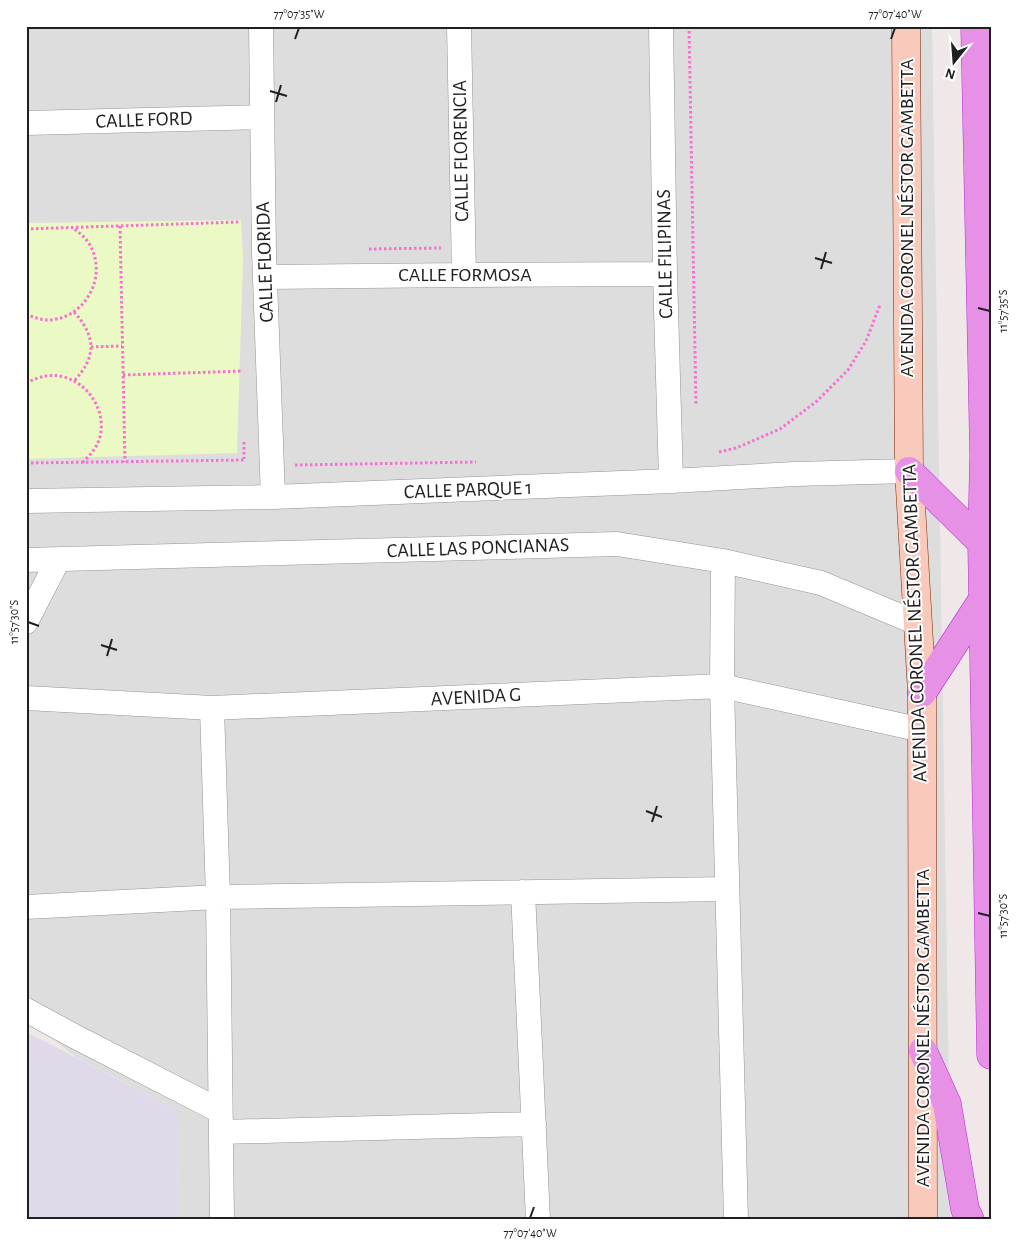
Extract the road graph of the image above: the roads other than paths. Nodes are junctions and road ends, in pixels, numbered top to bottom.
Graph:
1 (260, 26) edge
2 (459, 26) edge
3 (661, 26) edge
4 (906, 26) edge
5 (975, 26) edge
6 (262, 117) junction
7 (26, 123) edge
8 (665, 274) junction
9 (464, 275) junction
10 (265, 277) junction
11 (909, 471) junction
12 (671, 482) junction
13 (272, 497) junction
14 (26, 501) edge
15 (986, 543) edge
16 (26, 560) edge
17 (58, 560) junction
18 (724, 561) junction
19 (987, 599) edge
20 (26, 622) edge
21 (919, 624) junction
22 (722, 686) junction
23 (922, 693) junction
24 (26, 698) edge
25 (212, 708) junction
26 (922, 730) junction
27 (727, 888) junction
28 (523, 892) junction
29 (218, 897) junction
30 (26, 907) edge
31 (26, 1010) edge
32 (923, 1050) junction
33 (991, 1055) edge
34 (220, 1121) junction
35 (534, 1124) junction
36 (222, 1220) edge
37 (538, 1220) edge
38 (736, 1220) edge
39 (923, 1220) edge
40 (970, 1220) edge

1 - 6 street, CALLE FLORIDA
2 - 9 street, CALLE FLORENCIA
3 - 8 street, CALLE FILIPINAS
4 - 11 street, AVENIDA CORONEL NÉSTOR GAMBETTA
5 - 15 highway
6 - 7 street, CALLE FORD
6 - 10 street, CALLE FLORIDA
8 - 9 street, CALLE FORMOSA
8 - 12 street, CALLE FILIPINAS
9 - 10 street, CALLE FORMOSA
10 - 13 street, CALLE FLORIDA
11 - 12 street, CALLE PARQUE 1
11 - 15 highway
11 - 21 street, AVENIDA CORONEL NÉSTOR GAMBETTA
12 - 13 street, CALLE PARQUE 1
13 - 14 street, CALLE PARQUE 1
15 - 19 highway
16 - 17 street, CALLE LAS PONCIANAS
17 - 18 street, CALLE LAS PONCIANAS
17 - 20 street
18 - 21 street, CALLE LAS PONCIANAS
18 - 22 street
19 - 23 highway
19 - 33 highway
21 - 23 street, AVENIDA CORONEL NÉSTOR GAMBETTA
22 - 25 street, AVENIDA G
22 - 26 street, AVENIDA G
22 - 27 street
23 - 26 street, AVENIDA CORONEL NÉSTOR GAMBETTA
24 - 25 street, AVENIDA G
25 - 29 street
26 - 32 street, AVENIDA CORONEL NÉSTOR GAMBETTA
27 - 28 street
27 - 38 street
28 - 29 street
28 - 35 street
29 - 30 street
29 - 34 street
31 - 34 street
32 - 39 street, AVENIDA CORONEL NÉSTOR GAMBETTA
32 - 40 highway
34 - 35 street
34 - 36 street
35 - 37 street

